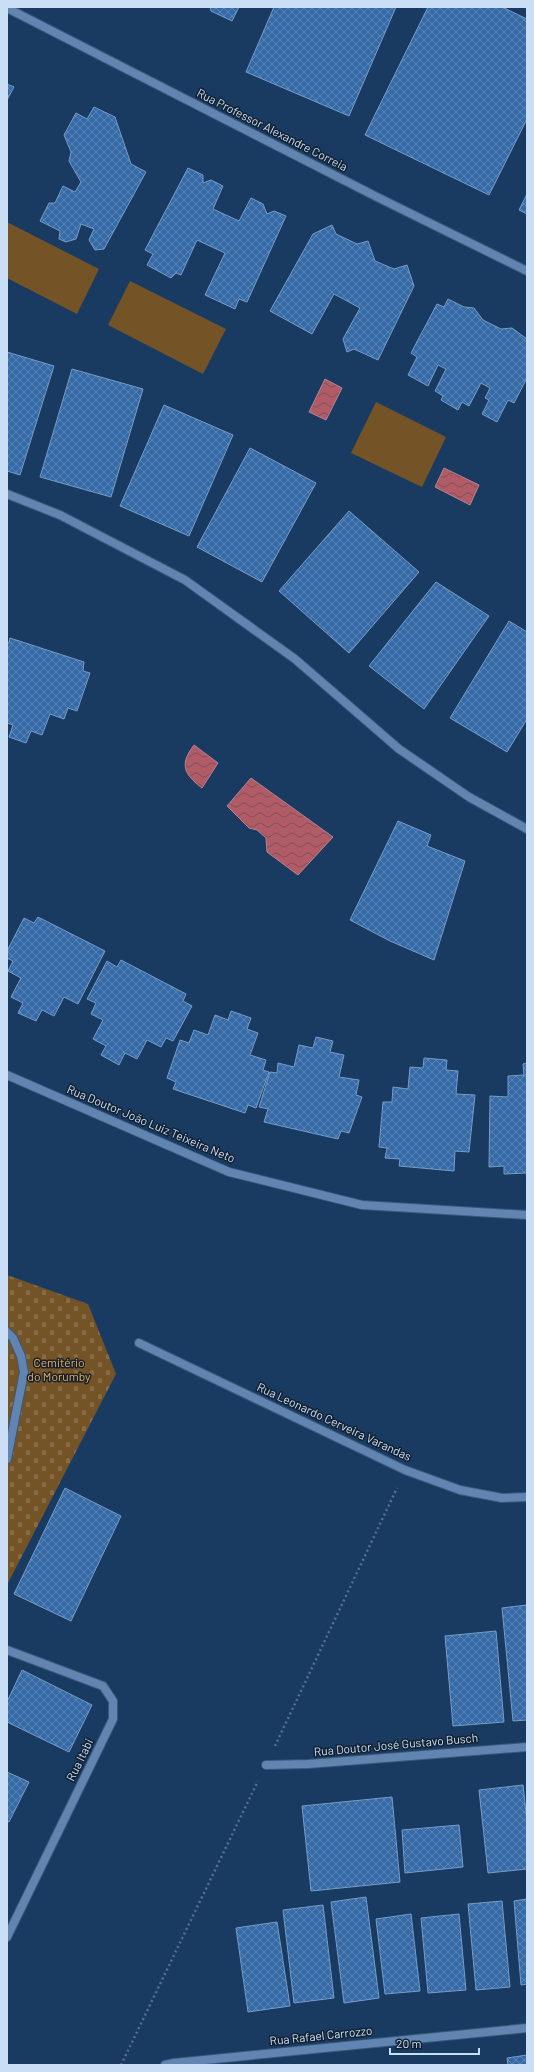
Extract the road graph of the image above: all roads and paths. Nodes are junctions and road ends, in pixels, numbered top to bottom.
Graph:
1 (7, 8) edge
2 (527, 271) edge
3 (7, 494) edge
4 (527, 829) edge
5 (7, 1075) edge
6 (527, 1215) edge
7 (7, 1332) edge
8 (139, 1343) dead end
9 (7, 1459) edge
10 (527, 1497) edge
11 (7, 1650) edge
12 (527, 1747) edge
13 (266, 1765) dead end
14 (7, 1937) edge
15 (527, 2028) edge
16 (165, 2065) edge

1 - 2 street, Rua Professor Alexandre Correia
3 - 4 street
5 - 6 street, Rua Doutor João Luiz Teixeira Neto
7 - 9 street
8 - 10 street, Rua Leonardo Cerveira Varandas
11 - 14 street, Rua Itabi
12 - 13 street, Rua Doutor José Gustavo Busch
15 - 16 street, Rua Rafael Carrozzo

